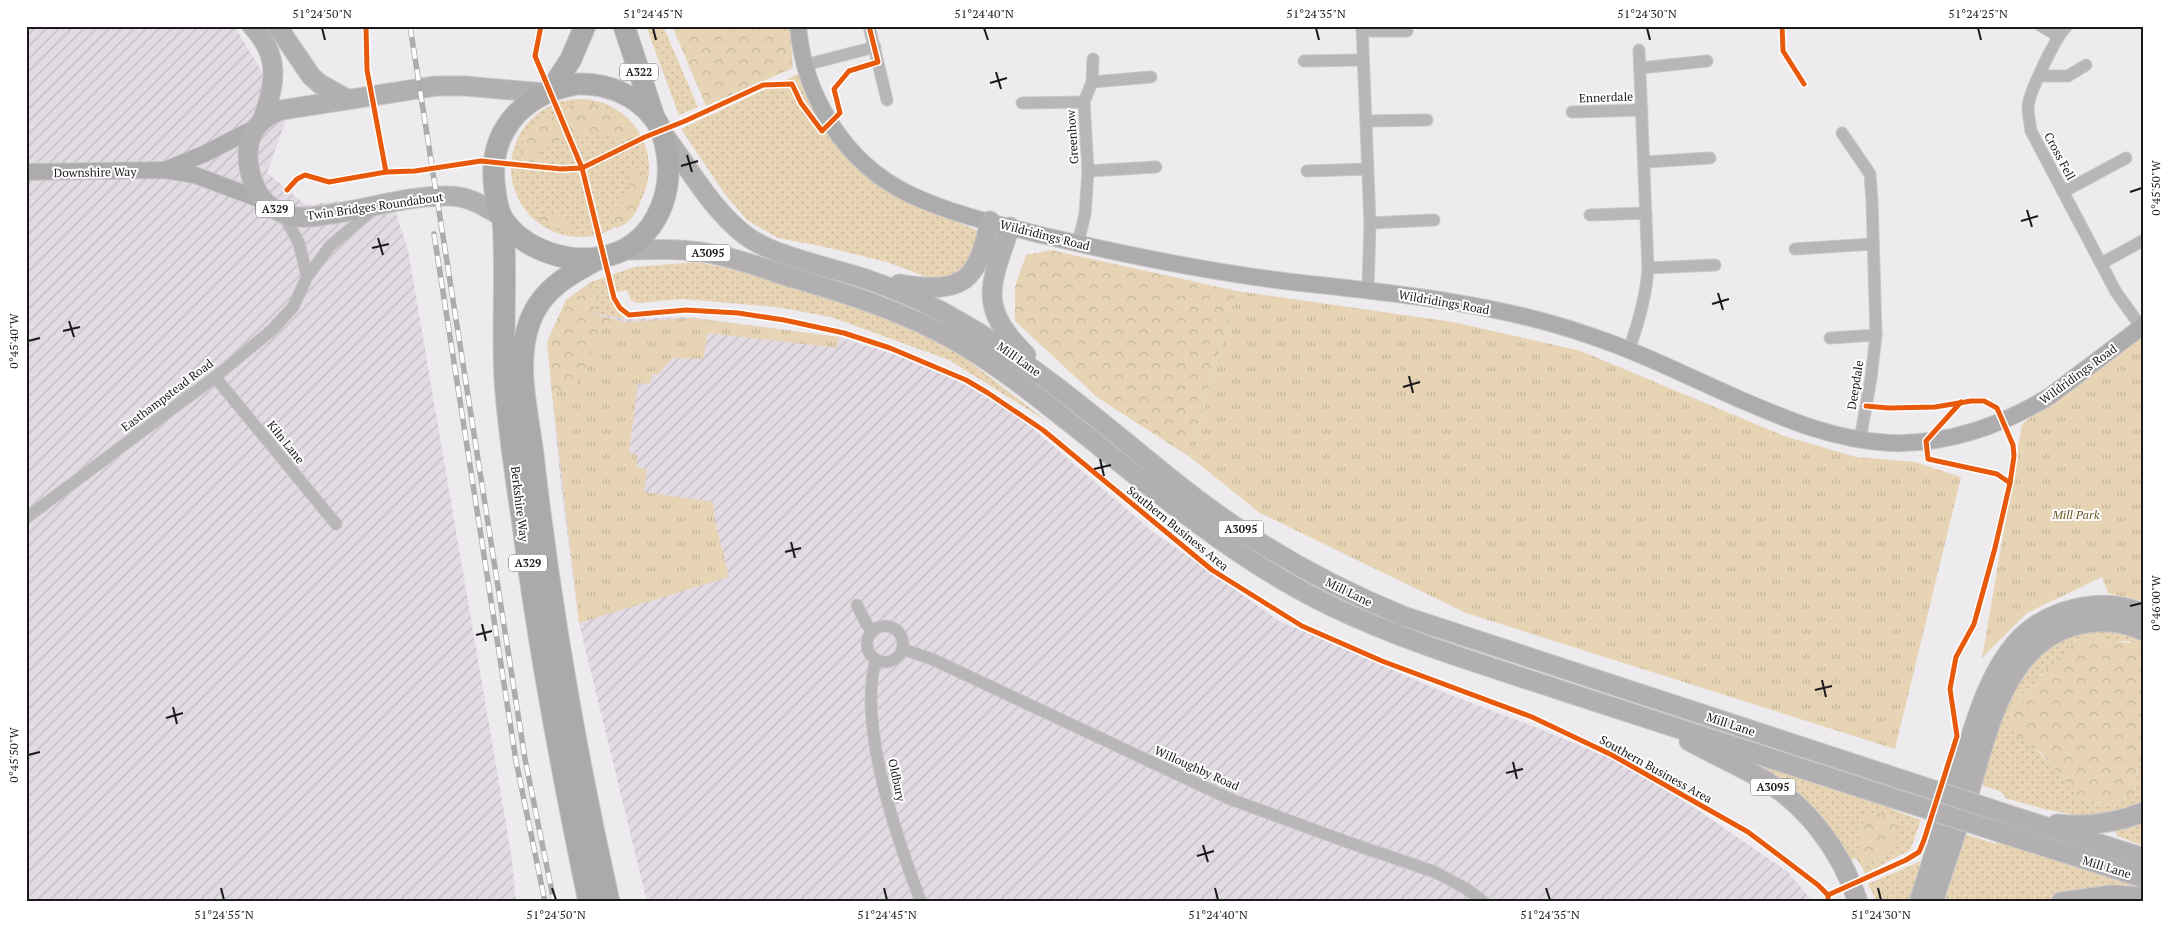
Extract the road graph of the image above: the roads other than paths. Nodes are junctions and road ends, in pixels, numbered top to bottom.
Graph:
1 (252, 26) edge
2 (277, 26) edge
3 (585, 26) edge
4 (624, 26) edge
5 (798, 26) edge
6 (870, 26) edge
7 (2041, 26) edge
8 (2067, 26) edge
9 (1362, 29) edge
10 (1407, 31) dead end
11 (2058, 36) junction
12 (874, 47) junction
13 (1638, 50) dead end
14 (1093, 59) dead end
15 (1363, 60) junction
16 (1304, 61) dead end
17 (1707, 61) dead end
18 (804, 65) junction
19 (2086, 65) dead end
20 (1640, 68) junction
21 (2039, 76) junction
22 (1151, 77) dead end
23 (1092, 82) junction
24 (547, 91) junction
25 (347, 99) junction
26 (887, 100) dead end
27 (1084, 102) junction
28 (1022, 103) dead end
29 (1642, 110) junction
30 (1572, 112) dead end
31 (1427, 120) dead end
32 (1366, 121) junction
33 (259, 123) junction
34 (658, 125) junction
35 (1842, 133) dead end
36 (1710, 158) dead end
37 (2126, 158) dead end
38 (1645, 162) junction
39 (1156, 167) dead end
40 (1368, 169) junction
41 (165, 170) junction
42 (1088, 171) junction
43 (1307, 171) dead end
44 (26, 172) edge
45 (2063, 192) junction
46 (264, 201) junction
47 (377, 206) junction
48 (1646, 212) junction
49 (283, 213) junction
50 (1590, 216) dead end
51 (503, 218) junction
52 (1434, 220) dead end
53 (990, 221) junction
54 (1370, 223) junction
55 (1010, 228) junction
56 (2144, 240) edge
57 (1078, 244) junction
58 (1873, 244) junction
59 (1795, 249) dead end
60 (623, 250) junction
61 (602, 258) junction
62 (2102, 263) junction
63 (1715, 265) dead end
64 (1648, 268) junction
65 (307, 277) junction
66 (865, 279) junction
67 (1368, 289) junction
68 (2142, 326) edge
69 (1876, 335) junction
70 (1830, 338) dead end
71 (1629, 349) junction
72 (215, 377) junction
73 (1058, 387) junction
74 (1860, 440) junction
75 (26, 518) edge
76 (336, 524) dead end
77 (857, 605) dead end
78 (2144, 614) edge
79 (872, 631) junction
80 (2144, 631) edge
81 (902, 649) junction
82 (876, 659) junction
83 (1645, 718) junction
84 (2144, 812) edge
85 (2018, 818) junction
86 (2144, 858) edge
87 (2144, 878) edge
88 (2144, 897) edge
89 (589, 902) edge
90 (609, 902) edge
91 (921, 902) edge
92 (1484, 902) edge
93 (1858, 902) edge
94 (1919, 902) edge
95 (1933, 902) edge
96 (2062, 902) edge

1 - 33 main road, A329
2 - 25 main road
3 - 24 highway
4 - 34 highway, A322
5 - 18 street, Wildridings Road
6 - 12 street
7 - 11 street
8 - 11 street, Cross Fell
9 - 10 street
9 - 15 street
11 - 21 street, Cross Fell
12 - 18 street
12 - 26 street
13 - 20 street, Ennerdale
14 - 23 street, Greenhow
15 - 16 street
15 - 32 street
17 - 20 street
18 - 53 street, Wildridings Road
19 - 21 street
20 - 29 street, Ennerdale
21 - 45 street, Cross Fell
22 - 23 street
23 - 27 street, Greenhow
24 - 25 main road, Twin Bridges Roundabout
24 - 34 highway, Twin Bridges Roundabout
24 - 51 highway, Twin Bridges Roundabout
25 - 33 main road, Twin Bridges Roundabout
27 - 28 street, Greenhow
27 - 42 street, Greenhow
29 - 30 street, Ennerdale
29 - 38 street, Ennerdale
31 - 32 street
32 - 40 street
33 - 41 street, Downshire Way
33 - 46 main road, Twin Bridges Roundabout / A329
34 - 60 highway, Twin Bridges Roundabout
34 - 66 main road, Mill Lane / A3095
35 - 58 street, Deepdale
36 - 38 street
37 - 45 street, Cross Fell
38 - 48 street, Ennerdale
39 - 42 street, Greenhow
40 - 43 street
40 - 54 street
41 - 44 street, Downshire Way
41 - 46 street, Downshire Way
42 - 57 street, Greenhow
45 - 62 street, Cross Fell
46 - 49 main road, Twin Bridges Roundabout / A329
47 - 49 main road, Twin Bridges Roundabout / A329
47 - 51 main road, Twin Bridges Roundabout / A329
47 - 65 street, Easthampstead Road
48 - 50 street
48 - 64 street, Ennerdale
49 - 65 street
51 - 61 highway, Twin Bridges Roundabout
51 - 89 highway, Berkshire Way / A329
52 - 54 street
53 - 55 street, Wildridings Road
53 - 66 main road
54 - 67 street
55 - 57 street, Wildridings Road
55 - 73 main road
56 - 62 street
57 - 67 street, Wildridings Road
58 - 59 street
58 - 69 street, Deepdale
60 - 61 highway, Twin Bridges Roundabout
60 - 83 main road, Mill Lane / A3095
61 - 90 highway, Berkshire Way / A329
62 - 68 street, Cross Fell
63 - 64 street
64 - 71 street, Ennerdale
65 - 72 street, Easthampstead Road
66 - 73 main road, Mill Lane / A3095
67 - 71 street, Wildridings Road
68 - 74 street, Wildridings Road
69 - 70 street
69 - 74 street, Deepdale
71 - 74 street, Wildridings Road
72 - 75 street, Easthampstead Road
72 - 76 street, Kiln Lane
73 - 85 main road, Mill Lane / A3095, bridge
77 - 79 street
78 - 94 main road
79 - 81 street
79 - 82 street
80 - 95 main road
81 - 82 street
81 - 92 street, Willoughby Road
82 - 91 street, Oldbury
83 - 87 main road, Mill Lane / A3095, bridge
83 - 93 main road, A3095
84 - 85 main road, A3095
85 - 86 main road, Mill Lane / A3095
88 - 96 main road

